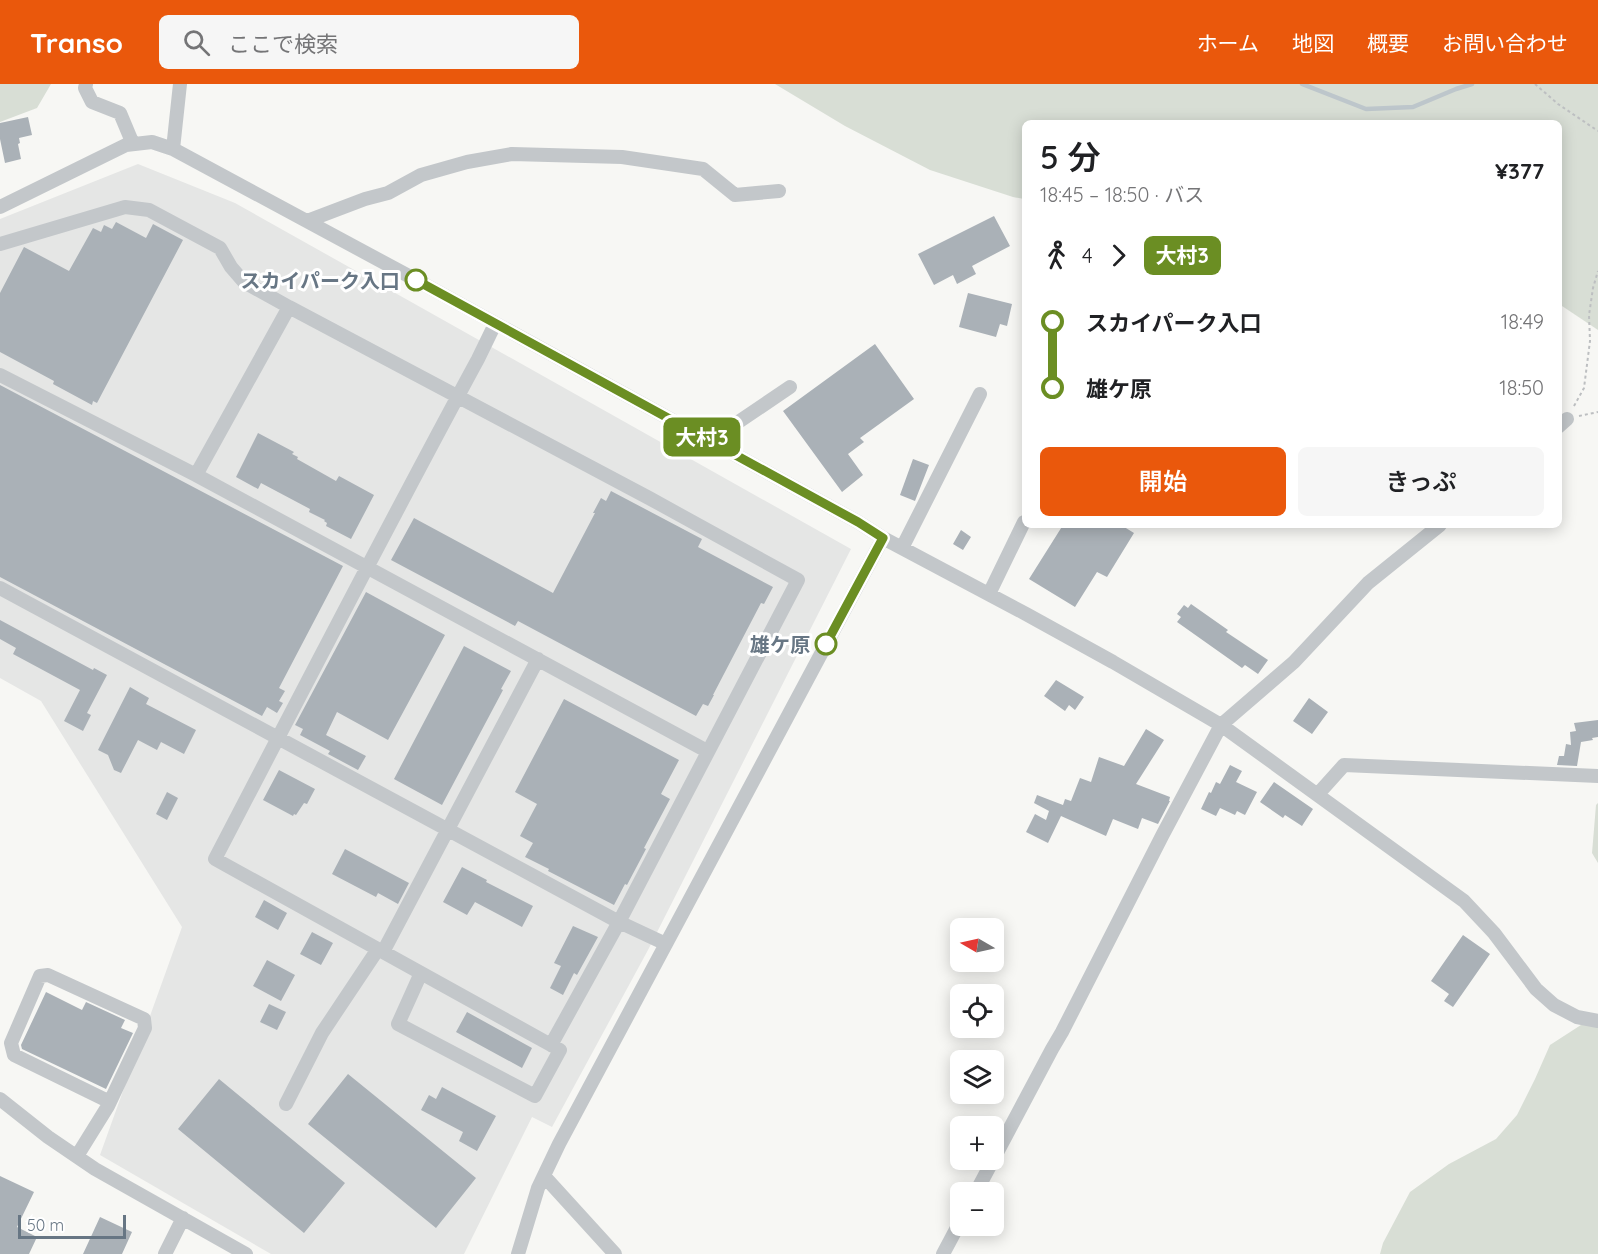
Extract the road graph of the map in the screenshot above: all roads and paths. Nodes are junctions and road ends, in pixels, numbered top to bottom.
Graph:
1 (86, 84) edge
2 (180, 84) edge
3 (1535, 84) edge
4 (1598, 131) edge
5 (133, 144) junction
6 (173, 149) junction
7 (779, 191) dead end
8 (0, 207) edge
9 (307, 221) junction
10 (0, 244) edge
11 (1598, 271) edge
12 (289, 307) junction
13 (495, 324) junction
14 (0, 375) edge
15 (790, 387) dead end
16 (980, 394) dead end
17 (458, 396) junction
18 (1598, 412) edge
19 (1563, 423) edge
20 (717, 445) junction
21 (196, 475) junction
22 (1022, 526) edge
23 (1436, 528) edge
24 (883, 538) junction
25 (902, 548) junction
26 (367, 568) junction
27 (0, 588) edge
28 (989, 594) junction
29 (537, 659) junction
30 (1221, 725) junction
31 (278, 738) junction
32 (707, 751) junction
33 (1598, 776) edge
34 (1318, 794) junction
35 (448, 830) junction
36 (619, 922) junction
37 (666, 944) junction
38 (380, 951) junction
39 (421, 973) junction
40 (1598, 1021) edge
41 (551, 1045) junction
42 (0, 1099) edge
43 (110, 1102) junction
44 (286, 1104) dead end
45 (77, 1156) junction
46 (544, 1176) junction
47 (981, 1182) edge
48 (183, 1218) junction
49 (953, 1236) edge
50 (165, 1254) edge
51 (246, 1254) edge
52 (518, 1254) edge
53 (615, 1254) edge
54 (943, 1254) edge

1 - 5 street
2 - 6 street
3 - 4 path
5 - 6 street
5 - 8 street
6 - 9 street
7 - 9 street
9 - 13 street
10 - 12 street
11 - 19 path
12 - 17 street
12 - 21 street
13 - 17 street
13 - 20 street
14 - 21 street
15 - 20 street
16 - 25 street
17 - 26 street
17 - 32 street
18 - 19 path
20 - 24 street
21 - 26 street
22 - 28 street
23 - 30 street
24 - 25 street
24 - 37 street
25 - 28 street
26 - 29 street
26 - 31 street
27 - 31 street
28 - 30 street
29 - 32 street
29 - 35 street
30 - 34 street
30 - 47 street
31 - 35 street
31 - 38 street
32 - 36 street
33 - 34 street
34 - 40 street
35 - 36 street
35 - 38 street
36 - 37 street
36 - 41 street
37 - 46 street
38 - 39 street
38 - 44 street
39 - 41 street
39 - 41 street
42 - 45 street
43 - 43 street
43 - 45 street
45 - 48 street
46 - 52 street
46 - 53 street
48 - 50 street
48 - 51 street
49 - 54 street

